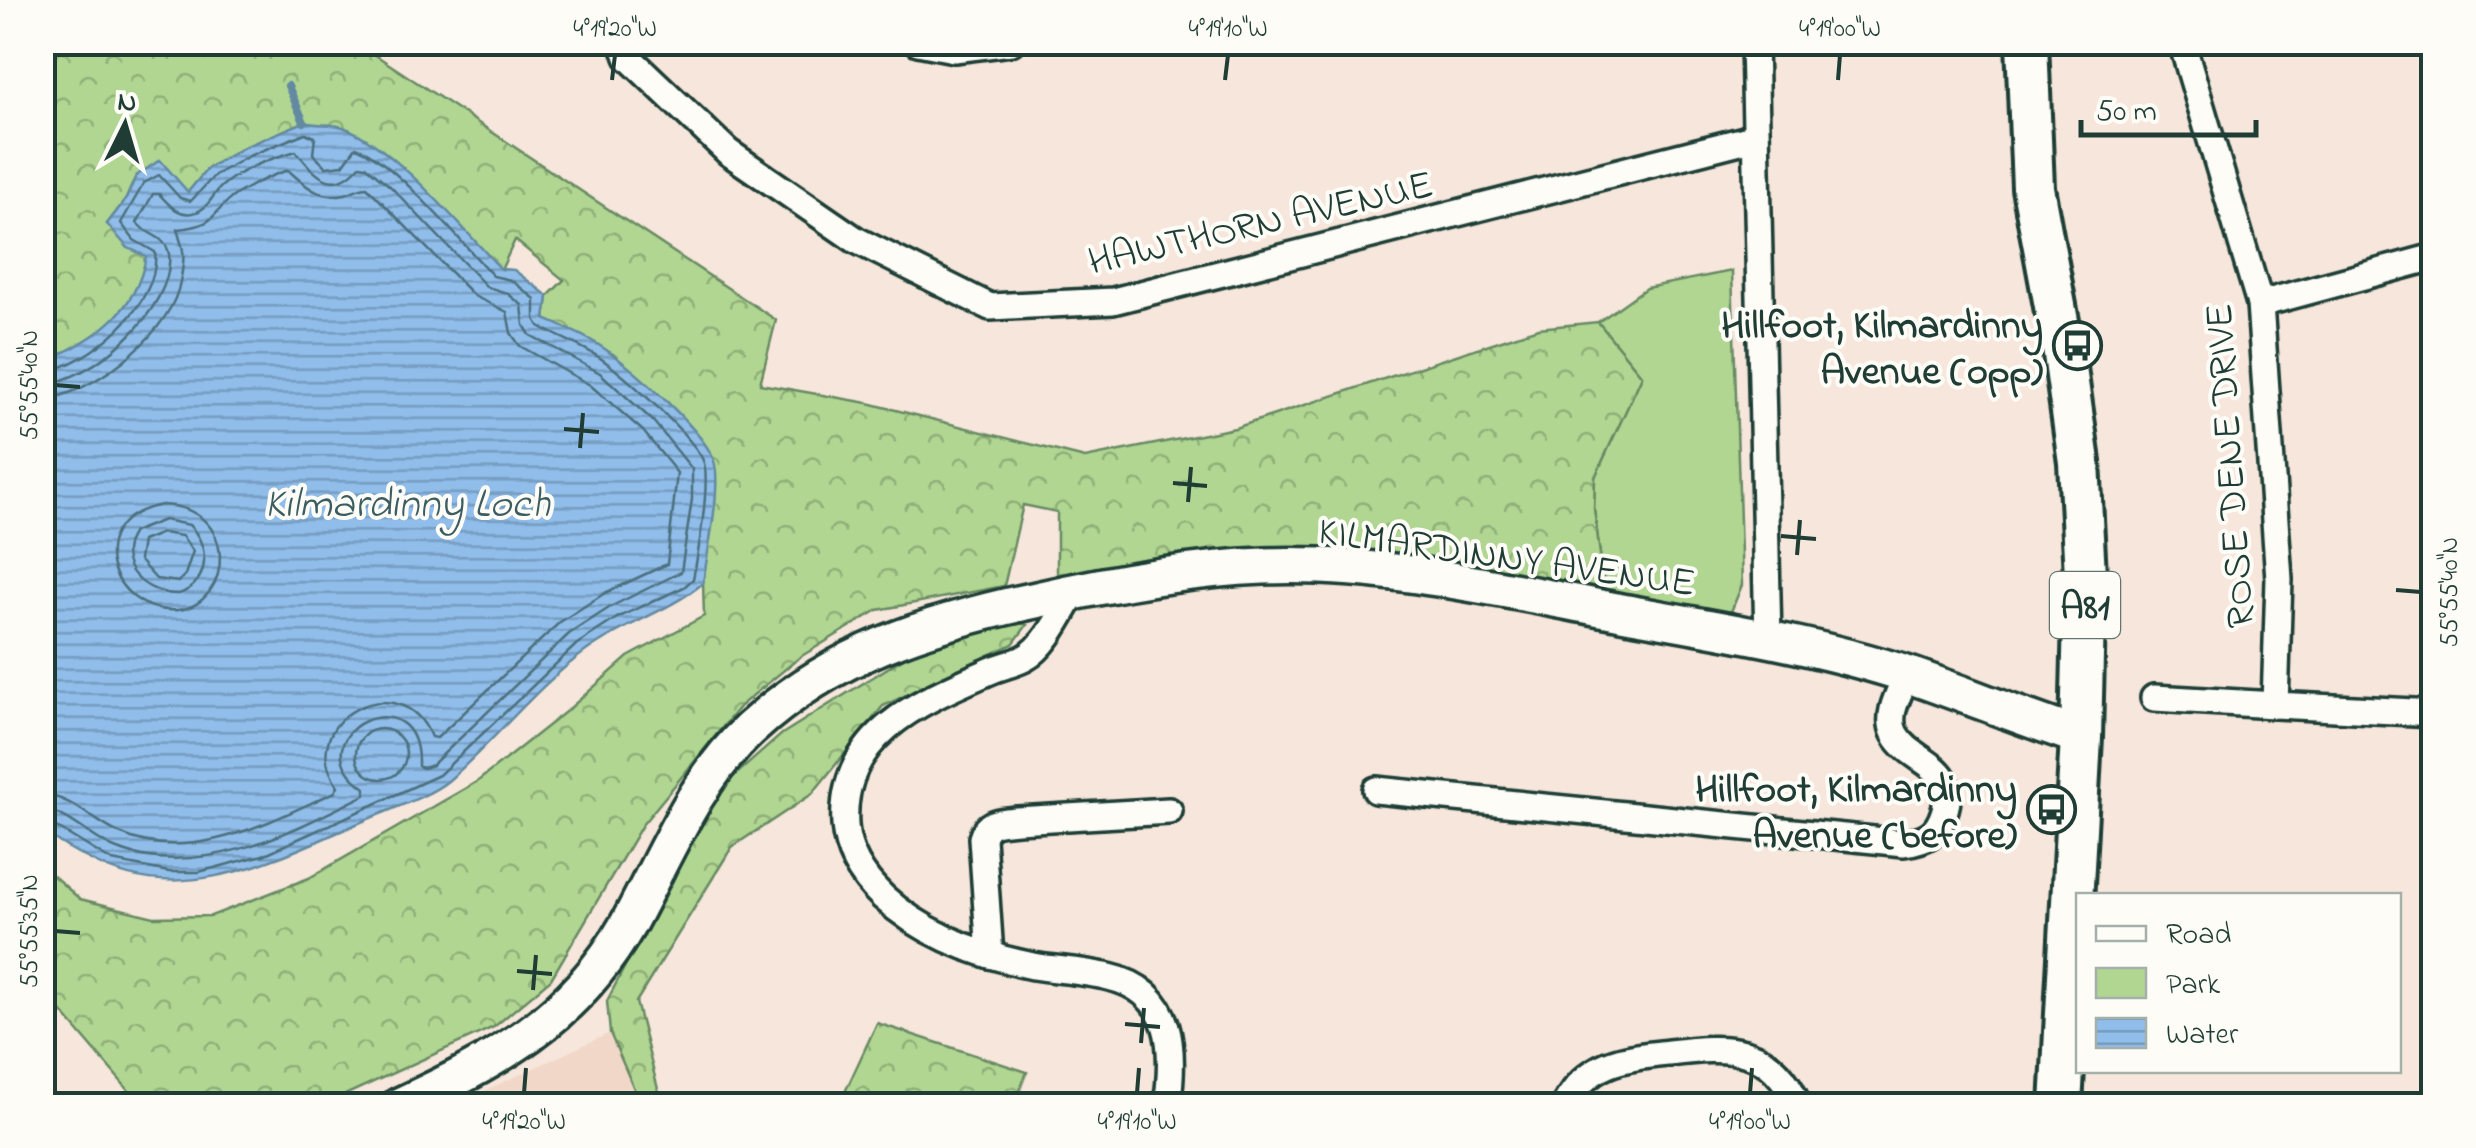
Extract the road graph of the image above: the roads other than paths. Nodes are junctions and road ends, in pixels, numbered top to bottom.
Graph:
1 (624, 42) edge
2 (918, 42) edge
3 (1011, 42) edge
4 (1754, 42) edge
5 (2027, 42) edge
6 (2186, 48) edge
7 (1756, 137) junction
8 (2434, 257) edge
9 (2260, 304) junction
10 (1075, 591) junction
11 (1017, 604) junction
12 (1046, 636) junction
13 (1768, 639) junction
14 (1908, 675) junction
15 (2154, 698) dead end
16 (2275, 706) junction
17 (2434, 713) edge
18 (2082, 736) junction
19 (1376, 790) dead end
20 (1169, 811) dead end
21 (990, 956) junction
22 (399, 1106) edge
23 (1167, 1106) edge
24 (1564, 1106) edge
25 (1798, 1106) edge
26 (2061, 1106) edge

1 - 7 street, HAWTHORN AVENUE
2 - 3 street
4 - 7 street
5 - 18 main road, A81
6 - 9 street, ROSE DENE DRIVE
7 - 13 street
8 - 9 street
9 - 16 street, ROSE DENE DRIVE
10 - 11 street, KILMARDINNY AVENUE
10 - 12 street
10 - 13 street, KILMARDINNY AVENUE
11 - 12 street
11 - 22 street, KILMARDINNY AVENUE
12 - 21 street
13 - 14 street, KILMARDINNY AVENUE
14 - 18 street, KILMARDINNY AVENUE
14 - 19 street
15 - 16 street
16 - 17 street
18 - 26 main road, A81
20 - 21 street
21 - 23 street
24 - 25 street

